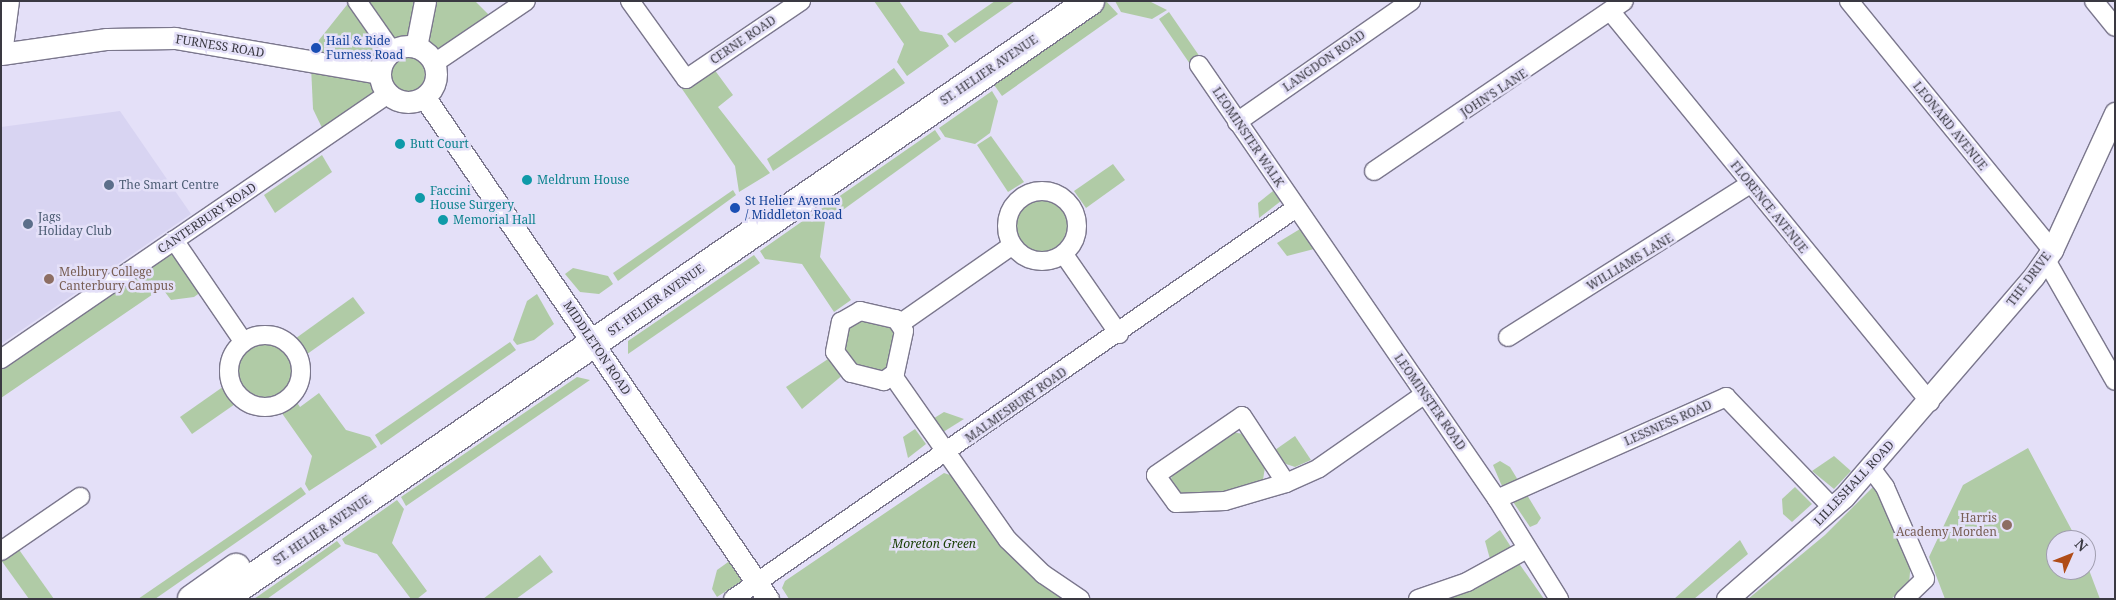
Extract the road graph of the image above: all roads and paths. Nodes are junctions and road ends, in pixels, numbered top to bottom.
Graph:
1 (10, 1) edge
2 (357, 1) edge
3 (425, 1) edge
4 (526, 1) edge
5 (630, 1) edge
6 (800, 1) edge
7 (1058, 1) edge
8 (1090, 1) edge
9 (1411, 1) edge
10 (1849, 1) edge
11 (2094, 1) edge
12 (1617, 6) edge
13 (2115, 27) edge
14 (416, 47) junction
15 (392, 51) junction
16 (2, 54) edge
17 (433, 64) junction
18 (1199, 65) dead end
19 (379, 73) junction
20 (388, 94) junction
21 (424, 98) junction
22 (2115, 113) edge
23 (1238, 122) junction
24 (1374, 171) dead end
25 (1750, 184) junction
26 (1296, 208) junction
27 (174, 240) junction
28 (1010, 247) junction
29 (2049, 255) junction
30 (1065, 256) junction
31 (901, 323) junction
32 (1119, 334) junction
33 (589, 337) junction
34 (1508, 337) dead end
35 (243, 341) junction
36 (1, 359) edge
37 (892, 376) junction
38 (2114, 376) edge
39 (1425, 394) junction
40 (1930, 402) junction
41 (946, 454) junction
42 (1870, 467) junction
43 (1286, 484) junction
44 (80, 497) dead end
45 (1497, 499) junction
46 (1833, 508) junction
47 (3, 545) edge
48 (1525, 550) junction
49 (763, 590) edge
50 (192, 599) edge
51 (222, 599) edge
52 (733, 599) edge
53 (1080, 599) edge
54 (1418, 599) edge
55 (1559, 599) edge
56 (1727, 599) edge
57 (1904, 599) edge

1 - 16 street
2 - 15 street
3 - 14 street
4 - 17 street
5 - 6 street, CERNE ROAD
7 - 33 highway, ST. HELIER AVENUE
8 - 33 highway, ST. HELIER AVENUE
9 - 23 street, LANGDON ROAD
10 - 29 street, LEONARD AVENUE
11 - 13 street
12 - 24 street, JOHN'S LANE
12 - 25 street, FLORENCE AVENUE
14 - 15 street
14 - 17 street
15 - 19 street
16 - 19 street, FURNESS ROAD
17 - 21 street
18 - 23 street, LEOMINSTER WALK
19 - 20 street
20 - 21 street
20 - 27 street, CANTERBURY ROAD
21 - 33 street, MIDDLETON ROAD
22 - 29 street, THE DRIVE
23 - 26 street, LEOMINSTER WALK
25 - 34 street, WILLIAMS LANE
25 - 40 street, FLORENCE AVENUE
26 - 32 street, MALMESBURY ROAD
26 - 39 street, LEOMINSTER ROAD
27 - 35 street
27 - 36 street, CANTERBURY ROAD
28 - 30 street
28 - 30 street
28 - 31 street
29 - 38 street, LEONARD AVENUE
29 - 40 street, THE DRIVE
30 - 32 street
31 - 37 street
31 - 37 street
32 - 41 street, MALMESBURY ROAD
33 - 49 street, MIDDLETON ROAD
33 - 50 highway, ST. HELIER AVENUE
33 - 51 highway, ST. HELIER AVENUE
35 - 35 street
37 - 41 street
39 - 43 street
39 - 45 street, LEOMINSTER ROAD
40 - 42 street, LILLESHALL ROAD
41 - 49 street, MALMESBURY ROAD
41 - 53 street
42 - 46 street, LILLESHALL ROAD
42 - 57 street
43 - 43 street
44 - 47 street
45 - 46 street, LESSNESS ROAD
45 - 48 street, LEOMINSTER ROAD
46 - 56 street, LILLESHALL ROAD
48 - 54 street
48 - 55 street, LEOMINSTER ROAD
49 - 52 street, MALMESBURY ROAD

